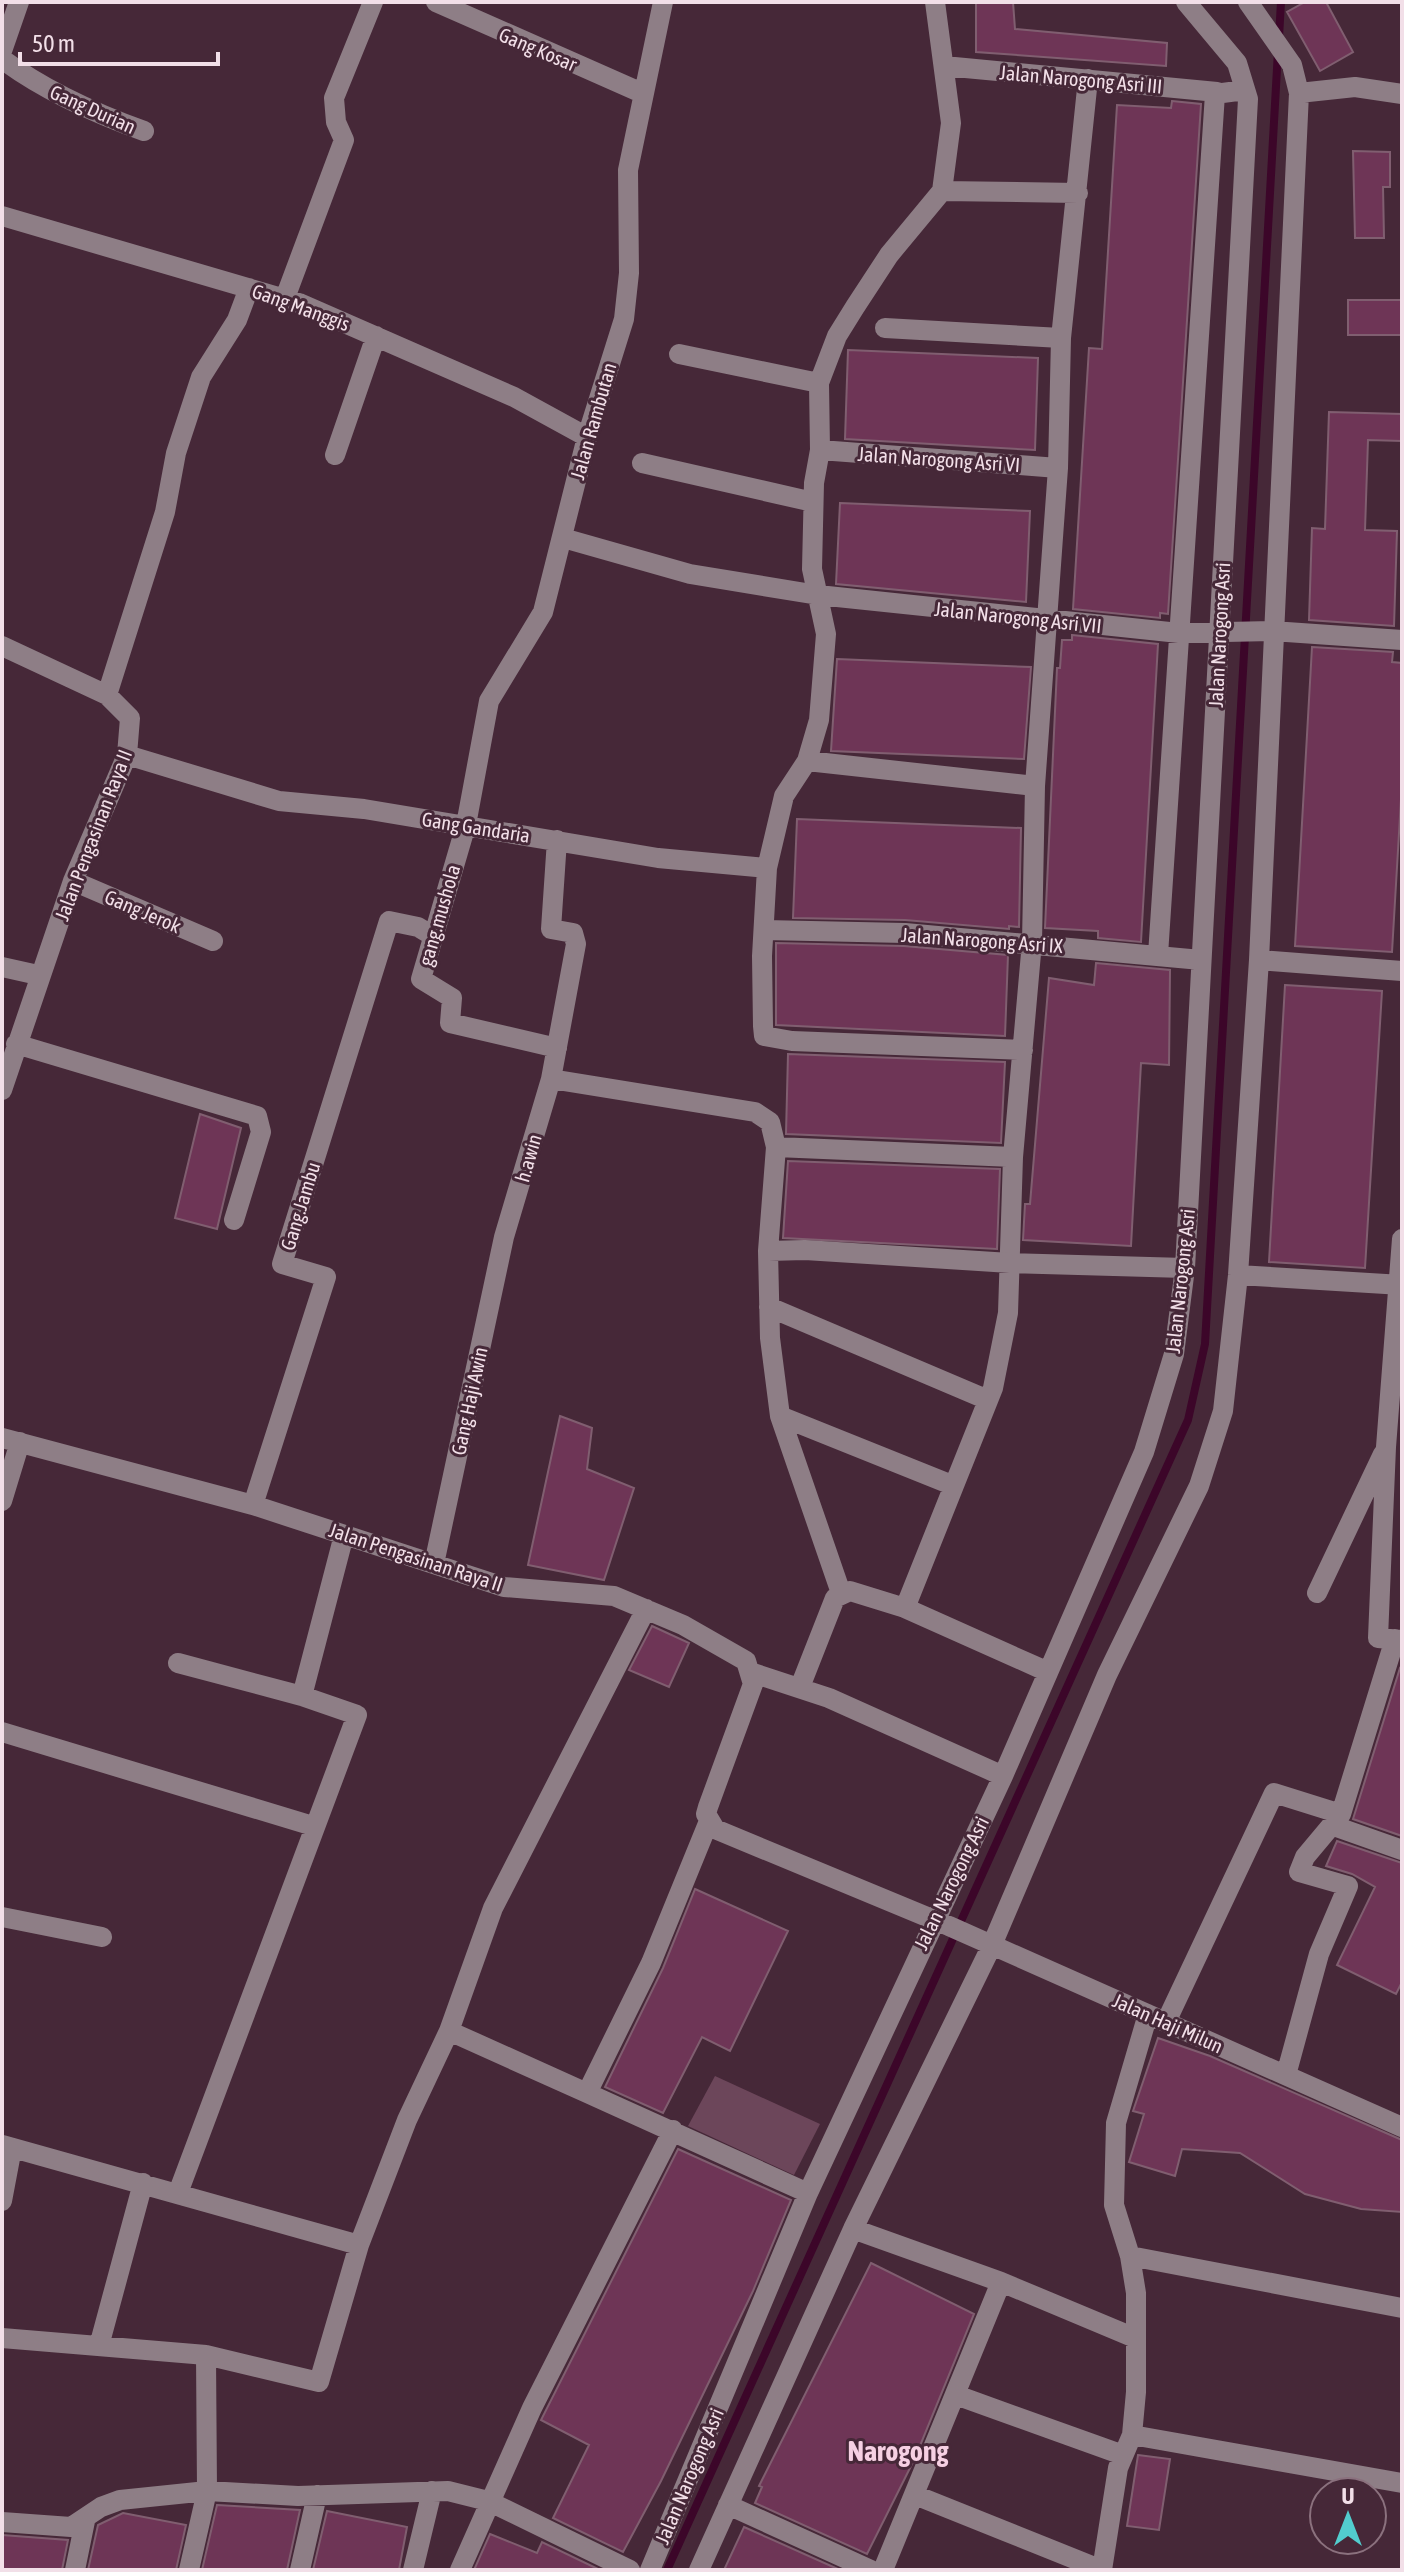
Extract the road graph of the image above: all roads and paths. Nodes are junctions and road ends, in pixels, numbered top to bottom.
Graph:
1 (19, 2) edge
2 (373, 2) edge
3 (436, 2) edge
4 (663, 2) edge
5 (935, 2) edge
6 (1186, 2) edge
7 (1248, 2) edge
8 (2, 51) edge
9 (2, 59) edge
10 (944, 66) junction
11 (1088, 79) junction
12 (1245, 90) junction
13 (1217, 92) junction
14 (642, 93) junction
15 (1299, 93) junction
16 (1402, 94) edge
17 (144, 131) dead end
18 (1211, 182) junction
19 (1244, 182) junction
20 (942, 191) junction
21 (1078, 193) junction
22 (2, 216) edge
23 (249, 288) junction
24 (285, 298) junction
25 (885, 328) dead end
26 (376, 336) junction
27 (1061, 338) junction
28 (679, 354) dead end
29 (819, 383) junction
30 (587, 437) junction
31 (820, 450) junction
32 (335, 455) dead end
33 (642, 463) dead end
34 (1058, 468) junction
35 (813, 502) junction
36 (563, 538) junction
37 (818, 595) junction
38 (1045, 622) junction
39 (1264, 632) junction
40 (1179, 633) junction
41 (1225, 633) junction
42 (1402, 640) edge
43 (2, 646) edge
44 (107, 695) junction
45 (127, 755) junction
46 (807, 761) junction
47 (1035, 786) junction
48 (466, 825) junction
49 (557, 840) junction
50 (767, 868) junction
51 (73, 881) junction
52 (764, 930) junction
53 (433, 936) junction
54 (213, 941) dead end
55 (1032, 942) junction
56 (1158, 955) junction
57 (1201, 960) junction
58 (1259, 960) junction
59 (2, 967) edge
60 (1402, 971) edge
61 (38, 975) junction
62 (16, 1044) junction
63 (557, 1048) junction
64 (1023, 1050) junction
65 (551, 1079) junction
66 (2, 1090) edge
67 (776, 1147) junction
68 (1013, 1157) junction
69 (234, 1220) dead end
70 (504, 1237) joint
71 (1402, 1239) edge
72 (768, 1251) junction
73 (1010, 1263) junction
74 (1185, 1268) junction
75 (1238, 1275) junction
76 (1401, 1285) edge
77 (769, 1307) junction
78 (988, 1400) junction
79 (780, 1416) junction
80 (11, 1440) edge
81 (1386, 1447) junction
82 (952, 1485) junction
83 (2, 1501) edge
84 (253, 1505) junction
85 (344, 1535) junction
86 (434, 1564) junction
87 (841, 1593) junction
88 (1317, 1593) dead end
89 (905, 1608) junction
90 (646, 1609) junction
91 (1399, 1639) edge
92 (178, 1663) dead end
93 (1046, 1671) junction
94 (750, 1672) junction
95 (800, 1687) junction
96 (302, 1696) junction
97 (2, 1732) edge
98 (1003, 1776) junction
99 (1338, 1820) junction
100 (709, 1821) junction
101 (313, 1826) junction
102 (1402, 1850) edge
103 (2, 1917) edge
104 (941, 1923) junction
105 (102, 1937) dead end
106 (984, 1942) junction
107 (1157, 2018) junction
108 (449, 2031) junction
109 (1286, 2075) junction
110 (587, 2093) junction
111 (1402, 2127) edge
112 (673, 2130) junction
113 (7, 2147) edge
114 (143, 2183) junction
115 (178, 2193) junction
116 (808, 2193) junction
117 (2, 2201) edge
118 (853, 2229) junction
119 (359, 2245) junction
120 (1130, 2256) junction
121 (1001, 2282) junction
122 (1402, 2308) edge
123 (2, 2338) edge
124 (1135, 2338) junction
125 (99, 2346) junction
126 (206, 2355) junction
127 (956, 2395) junction
128 (1132, 2435) junction
129 (1123, 2455) junction
130 (1402, 2483) edge
131 (207, 2491) junction
132 (432, 2491) junction
133 (317, 2495) junction
134 (915, 2495) junction
135 (488, 2501) junction
136 (728, 2505) junction
137 (85, 2521) junction
138 (2, 2522) edge
139 (75, 2570) edge
140 (189, 2570) edge
141 (300, 2570) edge
142 (413, 2570) edge
143 (460, 2570) edge
144 (630, 2570) edge
145 (650, 2570) edge
146 (699, 2570) edge
147 (871, 2570) edge
148 (883, 2570) edge
149 (1102, 2570) edge

1 - 8 street
2 - 24 street
3 - 14 street, Gang Kosar
4 - 14 street, Jalan Rambutan
5 - 10 street
6 - 12 street, Jalan Narogong Asri
7 - 15 street
9 - 17 street, Gang Durian
10 - 11 street, Jalan Narogong Asri III
10 - 20 street
11 - 13 street, Jalan Narogong Asri III
11 - 21 street
12 - 13 street, Jalan Narogong Asri III
12 - 19 street, Jalan Narogong Asri
13 - 18 street
14 - 30 street, Jalan Rambutan
15 - 16 street
15 - 39 street
18 - 19 street
18 - 40 street
19 - 41 street, Jalan Narogong Asri
20 - 21 street
20 - 29 street
21 - 27 street
22 - 23 street, Gang Manggis
23 - 24 street, Gang Manggis
23 - 44 street
24 - 26 street, Gang Manggis
25 - 27 street
26 - 30 street, Gang Manggis
26 - 32 street
27 - 34 street
28 - 29 street
29 - 31 street
30 - 36 street, Jalan Rambutan
31 - 34 street, Jalan Narogong Asri VI
31 - 35 street
33 - 35 street
34 - 38 street
35 - 37 street
36 - 37 street, Jalan Narogong Asri VII
36 - 48 street, Jalan Rambutan
37 - 38 street, Jalan Narogong Asri VII
37 - 46 street
38 - 40 street, Jalan Narogong Asri VII
38 - 47 street
39 - 41 street, Jalan Narogong Asri VII
39 - 42 street, Jalan Narogong Asri VII
39 - 58 street
40 - 41 street, Jalan Narogong Asri VII
40 - 56 street
41 - 57 street, Jalan Narogong Asri
43 - 44 street, Jalan Pengasinan Raya II
44 - 45 street, Jalan Pengasinan Raya II
45 - 48 street, Gang Gandaria
45 - 51 street, Jalan Pengasinan Raya II
46 - 47 street
46 - 50 street
47 - 55 street
48 - 49 street, Gang Gandaria
48 - 53 street, gang.mushola
49 - 50 street, Gang Gandaria
49 - 63 street, h.awin
50 - 52 street
51 - 54 street, Gang Jerok
51 - 61 street, Jalan Pengasinan Raya II
52 - 55 street, Jalan Narogong Asri IX
52 - 64 street
53 - 63 street, gang.mushola
53 - 84 street, Gang.Jambu
55 - 56 street, Jalan Narogong Asri IX
55 - 64 street
56 - 57 street, Jalan Narogong Asri IX
57 - 74 street, Jalan Narogong Asri
58 - 60 street
58 - 75 street
59 - 61 street
61 - 62 street, Jalan Pengasinan Raya II
62 - 66 street, Jalan Pengasinan Raya II
62 - 69 street
63 - 65 street, h.awin
64 - 68 street
65 - 67 street
65 - 70 street, h.awin
67 - 68 street
67 - 72 street
68 - 73 street
70 - 86 street, Gang Haji Awin
71 - 76 street
72 - 73 street
72 - 77 street
73 - 74 street
73 - 78 street
74 - 93 street, Jalan Narogong Asri
75 - 76 street
75 - 106 street
76 - 81 street
77 - 78 street
77 - 79 street
78 - 82 street
79 - 82 street
79 - 87 street
80 - 83 street
80 - 84 street, Jalan Pengasinan Raya II
81 - 88 street
81 - 91 street
82 - 89 street
84 - 85 street, Jalan Pengasinan Raya II
85 - 86 street, Jalan Pengasinan Raya II
85 - 96 street
86 - 90 street, Jalan Pengasinan Raya II
87 - 89 street
87 - 95 street
89 - 93 street
90 - 94 street, Jalan Pengasinan Raya II
90 - 108 street
91 - 99 street
92 - 96 street
93 - 98 street, Jalan Narogong Asri
94 - 95 street
94 - 100 street
95 - 98 street
96 - 101 street
97 - 101 street
98 - 104 street, Jalan Narogong Asri
99 - 102 street
99 - 107 street
99 - 109 street
100 - 104 street
100 - 110 street
101 - 115 street
103 - 105 street
104 - 106 street, Jalan Haji Milun
104 - 116 street, Jalan Narogong Asri
106 - 107 street, Jalan Haji Milun
106 - 118 street
107 - 109 street, Jalan Haji Milun
107 - 120 street
108 - 110 street
108 - 119 street
109 - 111 street, Jalan Haji Milun
110 - 112 street
112 - 116 street
112 - 135 street
113 - 114 street
113 - 117 street
114 - 115 street
114 - 125 street
115 - 119 street
116 - 145 street, Jalan Narogong Asri
118 - 121 street
118 - 136 street
119 - 126 street
120 - 122 street
120 - 124 street
121 - 124 street
121 - 127 street
123 - 125 street
124 - 128 street
125 - 126 street
126 - 131 street
127 - 129 street
127 - 134 street
128 - 129 street
128 - 130 street
129 - 149 street
131 - 133 street
131 - 137 street
131 - 140 street
132 - 133 street
132 - 135 street
132 - 142 street
133 - 141 street
134 - 148 street
134 - 149 street
135 - 143 street
135 - 144 street
136 - 146 street
136 - 147 street
137 - 138 street
137 - 139 street

